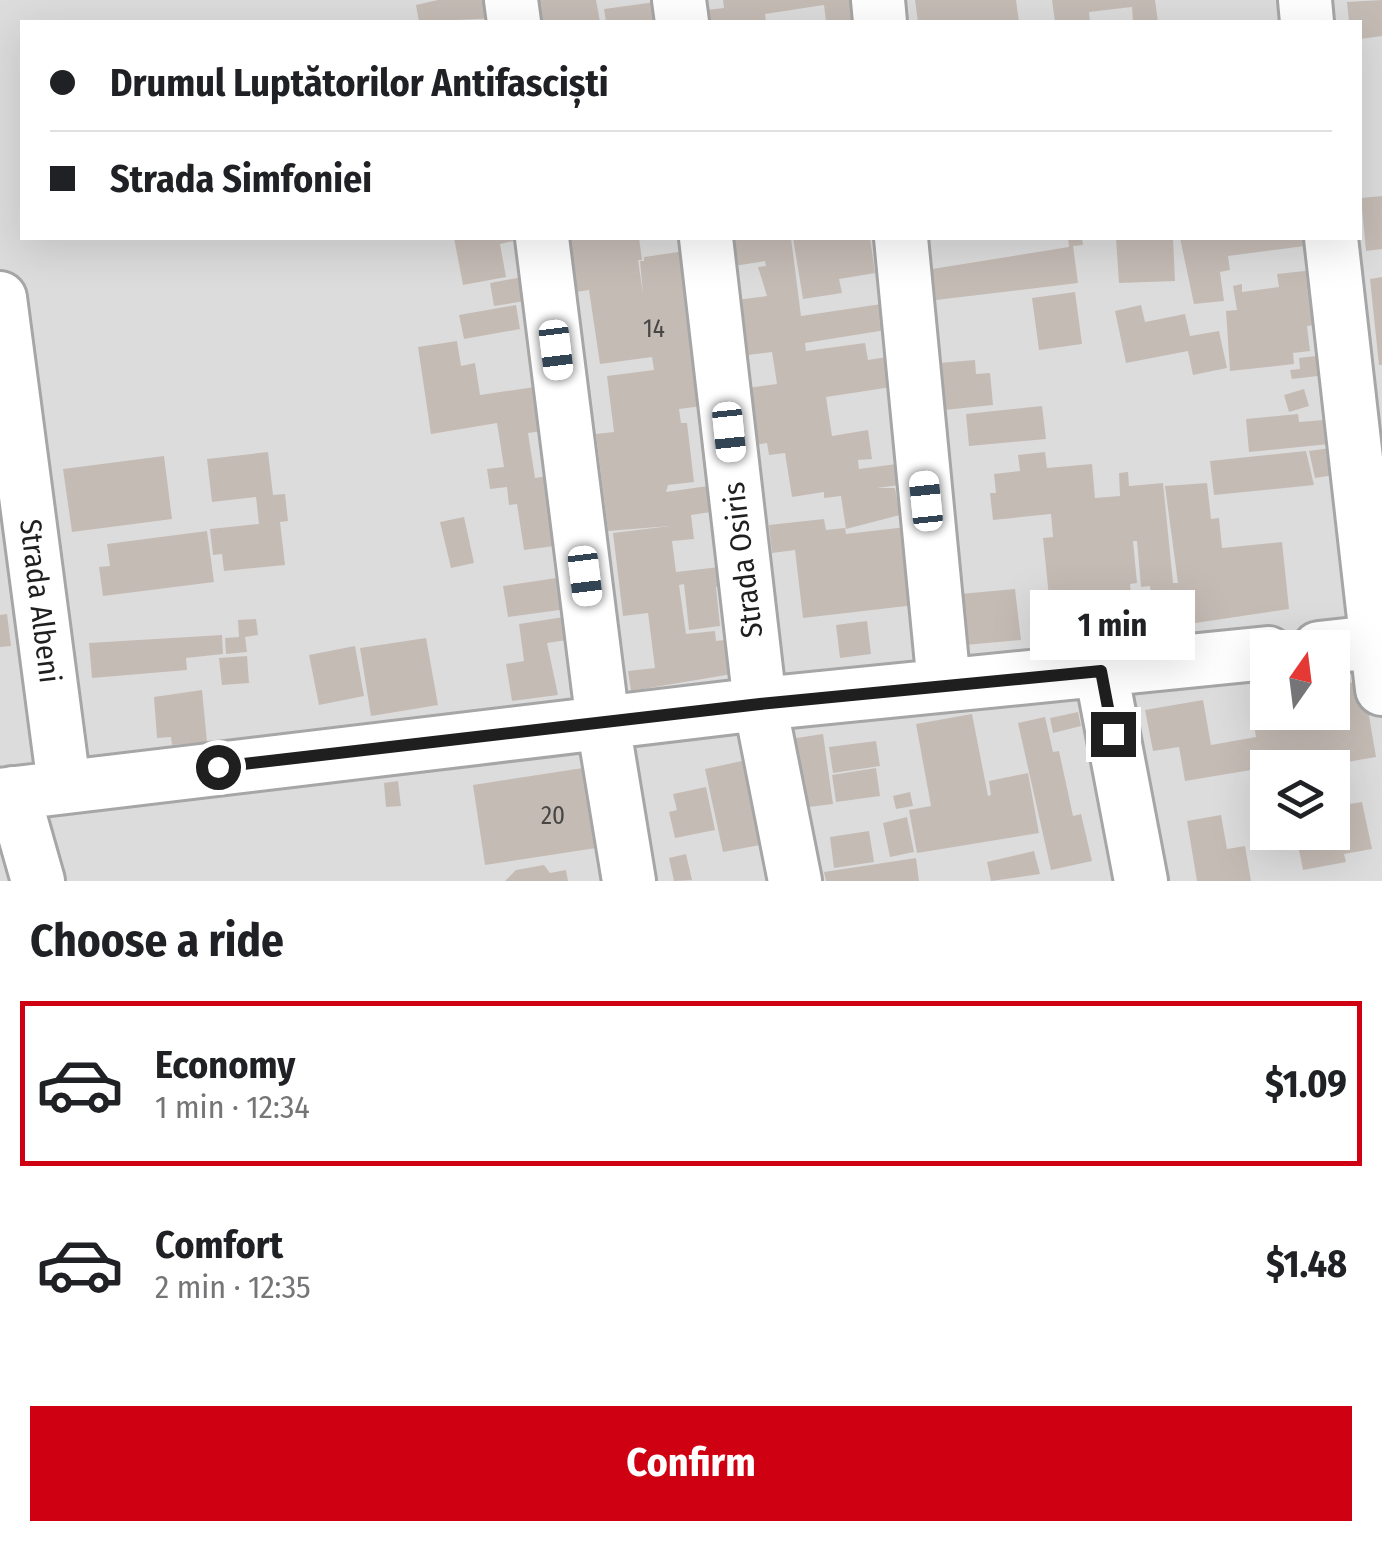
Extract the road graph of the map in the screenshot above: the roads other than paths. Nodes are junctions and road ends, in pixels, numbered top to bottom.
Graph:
1 (542, 240) edge
2 (706, 240) edge
3 (901, 240) edge
4 (1331, 240) edge
5 (0, 298) edge
6 (1350, 653) edge
7 (1250, 655) edge
8 (1380, 657) edge
9 (1101, 671) junction
10 (944, 684) junction
11 (760, 704) junction
12 (603, 722) junction
13 (64, 785) junction
14 (6, 794) edge
15 (38, 881) edge
16 (629, 881) edge
17 (795, 881) edge
18 (1141, 881) edge

1 - 12 street
2 - 11 street, Strada Osiris
3 - 10 street
4 - 8 street
5 - 13 street, Strada Albeni
6 - 8 street
7 - 9 street
9 - 10 street
9 - 18 street
10 - 11 street
11 - 12 street
11 - 17 street, Strada Osiris
12 - 13 street
12 - 16 street
13 - 14 street
14 - 15 street

